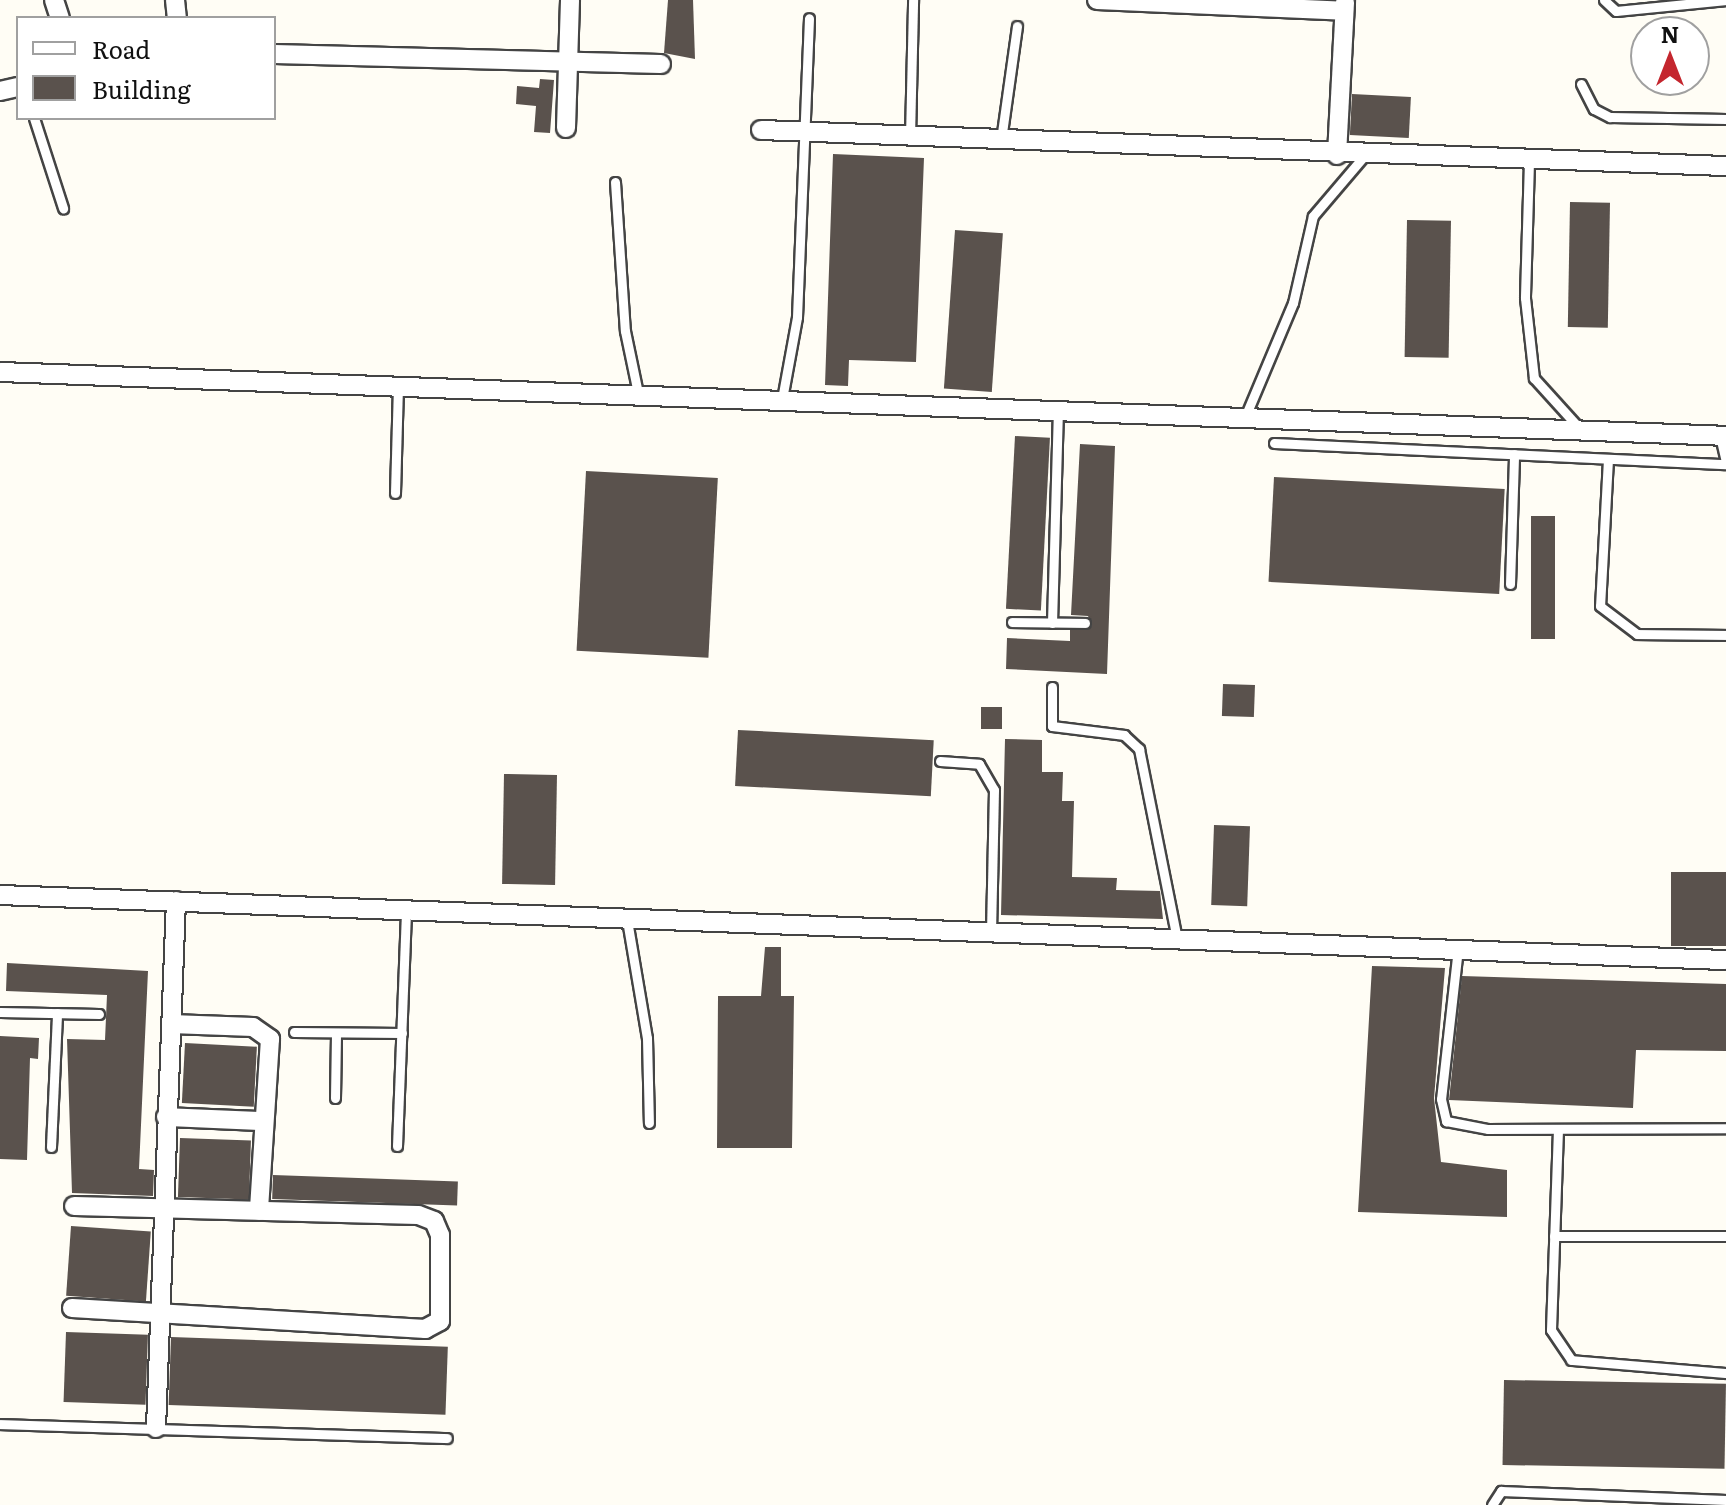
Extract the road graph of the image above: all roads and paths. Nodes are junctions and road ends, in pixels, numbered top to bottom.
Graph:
1 (570, 0) edge
2 (913, 0) edge
3 (1097, 0) edge
4 (1604, 0) edge
5 (1726, 0) edge
6 (1344, 5) edge
7 (809, 18) dead end
8 (1017, 26) dead end
9 (276, 54) edge
10 (568, 59) junction
11 (661, 64) dead end
12 (1581, 84) dead end
13 (1726, 119) edge
14 (35, 120) edge
15 (566, 128) dead end
16 (761, 130) dead end
17 (804, 135) junction
18 (910, 140) junction
19 (1001, 144) junction
20 (1337, 155) junction
21 (1364, 156) junction
22 (1529, 161) junction
23 (1726, 166) edge
24 (615, 182) dead end
25 (63, 208) dead end
26 (0, 372) edge
27 (398, 384) junction
28 (638, 393) junction
29 (782, 399) junction
30 (1058, 410) junction
31 (1245, 417) junction
32 (1582, 431) junction
33 (1723, 436) edge
34 (1274, 443) dead end
35 (1514, 454) junction
36 (1608, 459) junction
37 (1726, 463) edge
38 (395, 493) dead end
39 (1510, 584) dead end
40 (1012, 622) dead end
41 (1052, 623) junction
42 (1085, 623) dead end
43 (1726, 635) edge
44 (1052, 687) dead end
45 (940, 761) dead end
46 (0, 895) edge
47 (176, 901) junction
48 (406, 910) junction
49 (627, 920) junction
50 (991, 932) junction
51 (1177, 939) junction
52 (1458, 948) junction
53 (1726, 960) edge
54 (0, 1012) edge
55 (57, 1013) junction
56 (99, 1014) dead end
57 (171, 1024) junction
58 (294, 1032) dead end
59 (336, 1033) junction
60 (402, 1033) junction
61 (335, 1098) dead end
62 (166, 1117) junction
63 (262, 1121) junction
64 (649, 1123) dead end
65 (1726, 1128) edge
66 (1558, 1129) junction
67 (397, 1146) dead end
68 (51, 1147) dead end
69 (74, 1206) dead end
70 (161, 1208) junction
71 (259, 1211) junction
72 (1554, 1236) junction
73 (1726, 1236) edge
74 (72, 1308) dead end
75 (159, 1311) junction
76 (1726, 1373) edge
77 (0, 1424) edge
78 (156, 1428) junction
79 (447, 1438) dead end
80 (1726, 1500) edge
81 (1492, 1505) edge

1 - 10 street
2 - 18 lane
3 - 6 street
4 - 5 lane
6 - 20 street
7 - 17 lane
8 - 19 lane
9 - 10 street
10 - 11 street
10 - 15 street
12 - 13 lane
14 - 25 lane
16 - 17 street
17 - 18 street
17 - 29 lane
18 - 19 street
19 - 20 street
20 - 21 street
21 - 22 street
21 - 31 lane
22 - 23 street
22 - 32 lane
24 - 28 lane
26 - 27 street
27 - 28 street
27 - 38 lane
28 - 29 street
29 - 30 street
30 - 31 street
30 - 41 lane
31 - 32 street
32 - 33 street
33 - 37 lane
34 - 35 lane
35 - 36 lane
35 - 39 lane
36 - 37 lane
36 - 43 lane
40 - 41 lane
41 - 42 lane
44 - 51 lane
45 - 50 lane
46 - 47 street
47 - 48 street
47 - 57 street
48 - 49 street
48 - 60 lane
49 - 50 street
49 - 64 lane
50 - 51 street
51 - 52 street
52 - 53 street
52 - 66 lane
54 - 55 lane
55 - 56 lane
55 - 68 lane
57 - 62 street
57 - 63 street
58 - 59 lane
59 - 60 lane
59 - 61 lane
60 - 67 lane
62 - 63 street
62 - 70 street
63 - 71 street
65 - 66 lane
66 - 72 lane
69 - 70 street
70 - 71 street
70 - 75 street
71 - 75 street
72 - 73 lane
72 - 76 lane
74 - 75 street
75 - 78 street
77 - 78 lane
78 - 79 lane
80 - 81 lane

